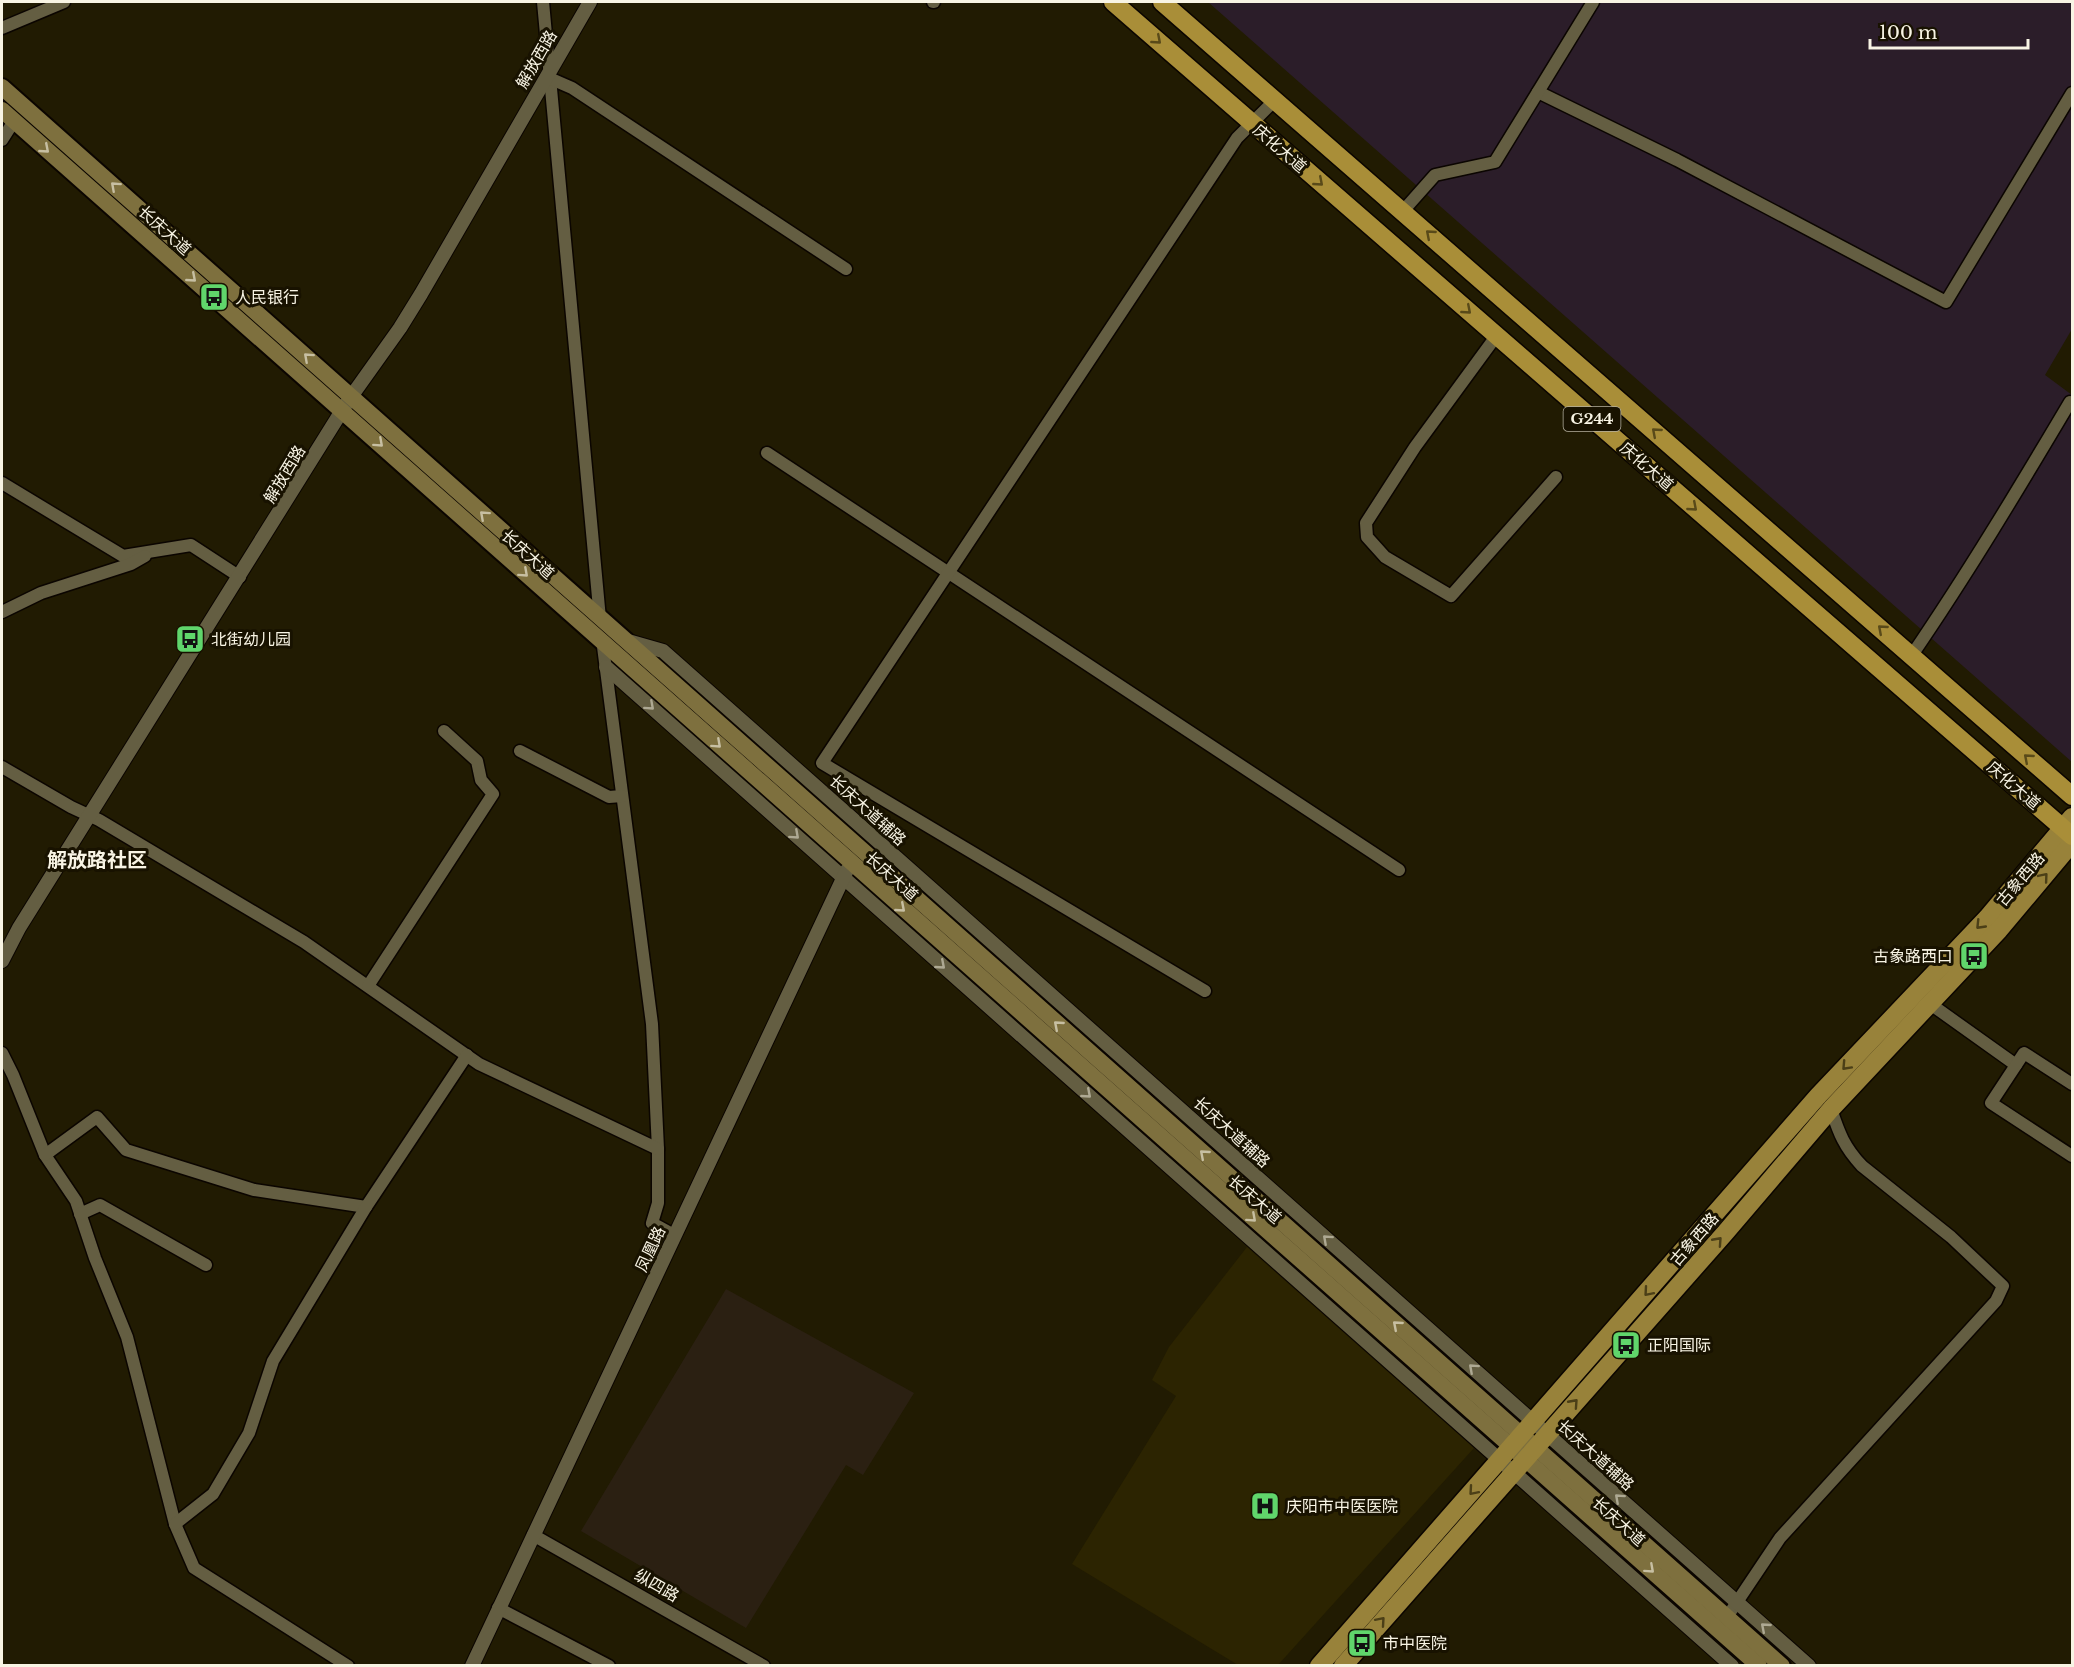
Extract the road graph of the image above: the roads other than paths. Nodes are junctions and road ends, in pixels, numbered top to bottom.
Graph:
1 (64, 2) edge
2 (543, 2) edge
3 (579, 2) edge
4 (590, 2) edge
5 (1113, 2) edge
6 (1162, 2) edge
7 (1593, 2) edge
8 (2, 28) edge
9 (547, 56) junction
10 (549, 75) junction
11 (2, 87) edge
12 (1538, 92) junction
13 (2073, 93) edge
14 (1275, 100) junction
15 (8, 116) edge
16 (1252, 123) junction
17 (2, 140) edge
18 (1403, 211) junction
19 (846, 269) dead end
20 (1497, 335) junction
21 (343, 400) junction
22 (2073, 403) edge
23 (767, 453) dead end
24 (1556, 477) dead end
25 (2, 483) edge
26 (154, 551) junction
27 (949, 573) junction
28 (236, 575) junction
29 (2, 612) edge
30 (600, 618) junction
31 (625, 640) junction
32 (603, 642) junction
33 (1912, 655) junction
34 (606, 667) junction
35 (444, 731) dead end
36 (520, 752) dead end
37 (2, 767) edge
38 (622, 796) junction
39 (2073, 796) edge
40 (86, 814) junction
41 (2070, 831) edge
42 (862, 849) junction
43 (1399, 870) dead end
44 (850, 873) junction
45 (2, 942) edge
46 (2, 961) edge
47 (368, 986) junction
48 (1205, 991) dead end
49 (1929, 1002) junction
50 (2, 1053) edge
51 (467, 1055) junction
52 (2016, 1065) junction
53 (2073, 1084) edge
54 (1831, 1109) junction
55 (658, 1149) junction
56 (45, 1155) junction
57 (2073, 1156) edge
58 (366, 1207) junction
59 (80, 1214) junction
60 (675, 1235) junction
61 (206, 1265) dead end
62 (1523, 1447) junction
63 (175, 1524) junction
64 (536, 1540) junction
65 (1737, 1602) junction
66 (502, 1610) junction
67 (1727, 1617) junction
68 (348, 1665) edge
69 (472, 1665) edge
70 (482, 1665) edge
71 (609, 1665) edge
72 (753, 1665) edge
73 (764, 1665) edge
74 (1319, 1665) edge
75 (1343, 1665) edge
76 (1732, 1665) edge
77 (1759, 1665) edge
78 (1782, 1665) edge
79 (1809, 1665) edge

1 - 8 street
2 - 9 street
3 - 9 street, 解放西路
4 - 10 street, 解放西路
5 -> 16 highway, 庆化大道 / G244
6 - 14 highway, 庆化大道 / G244
7 - 12 street
9 - 10 street
9 - 21 street, 解放西路
10 - 19 street
10 - 21 street, 解放西路
10 - 30 street
21 -> 11 main road, 长庆大道
12 - 13 street
12 - 18 street
14 - 16 street
14 - 18 highway, 庆化大道 / G244
15 - 17 street
15 -> 21 main road, 长庆大道
16 -> 20 highway, 庆化大道 / G244
16 - 27 street
33 -> 18 highway, 庆化大道 / G244
20 - 24 street
20 -> 41 highway, 庆化大道 / G244
21 - 28 street, 解放西路
30 -> 21 main road, 长庆大道
21 -> 32 main road, 长庆大道
22 - 33 street
23 - 27 street
25 - 26 street
26 - 28 street
26 - 29 street
27 - 43 street
27 - 48 street
28 - 40 street, 解放西路
30 - 31 main road, 长庆大道
30 - 32 street
31 - 42 main road, 长庆大道
62 -> 31 street, 长庆大道辅路
32 - 34 street
32 -> 44 main road, 长庆大道
39 -> 33 highway, 庆化大道 / G244
34 - 38 street
34 -> 44 street
35 - 47 street
36 - 38 street
37 - 40 street
38 - 55 street
40 - 45 street, 解放西路
40 - 46 street, 解放西路
40 - 47 street
49 -> 41 main road, 古象西路
41 -> 62 main road, 古象西路
42 - 44 street, 凤凰路
62 -> 42 main road, 长庆大道
44 - 60 street, 凤凰路
44 -> 62 main road, 长庆大道
44 - 64 street, 凤凰路
47 - 51 street
49 - 52 street
49 - 54 main road, 古象西路
50 - 56 street
51 - 55 street
51 - 58 street
52 - 53 street
52 - 57 street
62 -> 54 main road, 古象西路
54 - 65 street
55 - 60 street
56 - 58 street
56 - 59 street
58 - 63 street
59 - 61 street
59 - 63 street
60 - 64 street, 凤凰路
65 -> 62 street, 长庆大道辅路
62 - 67 main road, 长庆大道
62 -> 74 main road, 古象西路
75 -> 62 main road, 古象西路
62 - 76 street, 长庆大道辅路
62 -> 77 main road, 长庆大道
63 - 68 street
64 - 66 street, 凤凰路
64 - 72 street, 纵四路
64 - 73 street, 纵四路
65 - 67 street
79 -> 65 street, 长庆大道辅路
66 - 69 street, 凤凰路
66 - 70 street, 凤凰路
66 - 71 street
67 - 78 main road, 长庆大道

